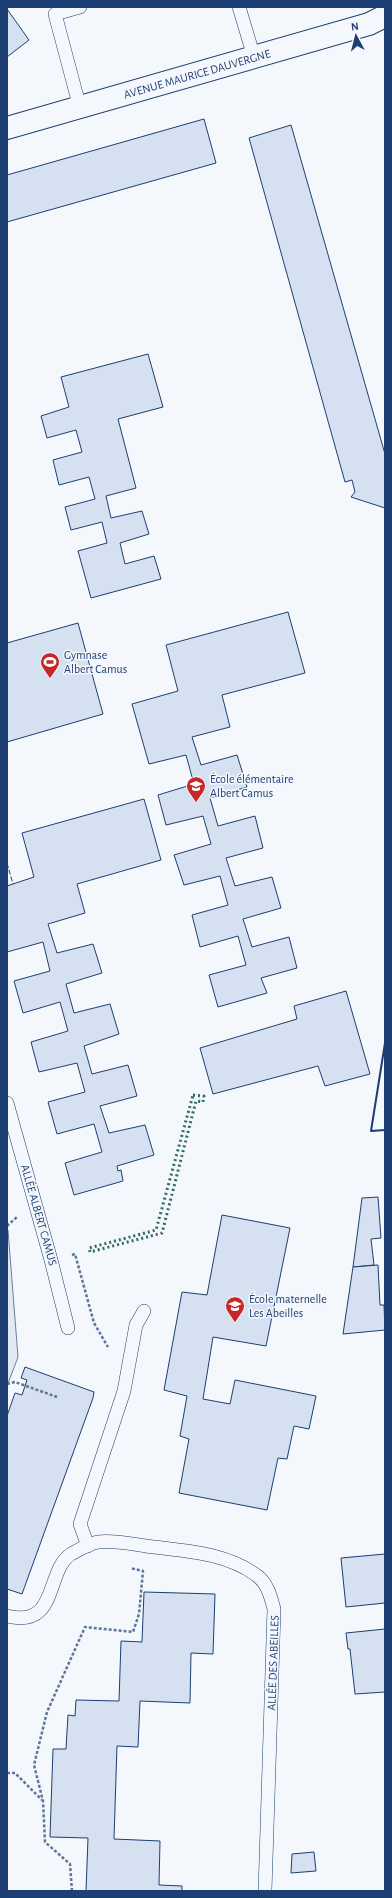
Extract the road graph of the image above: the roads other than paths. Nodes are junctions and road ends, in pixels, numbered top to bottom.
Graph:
1 (80, 7) edge
2 (239, 7) edge
3 (385, 16) edge
4 (254, 57) junction
5 (80, 108) junction
6 (7, 128) edge
7 (7, 1103) edge
8 (144, 1311) dead end
9 (68, 1328) dead end
10 (85, 1547) junction
11 (7, 1616) edge
12 (265, 1891) edge

1 - 5 lane
2 - 4 lane
3 - 4 street, AVENUE MAURICE DAUVERGNE
4 - 5 street, AVENUE MAURICE DAUVERGNE
5 - 6 street, AVENUE MAURICE DAUVERGNE
7 - 9 lane, ALLÉE ALBERT CAMUS
8 - 10 lane
10 - 11 lane
10 - 12 lane, ALLÉE DES ABEILLES

